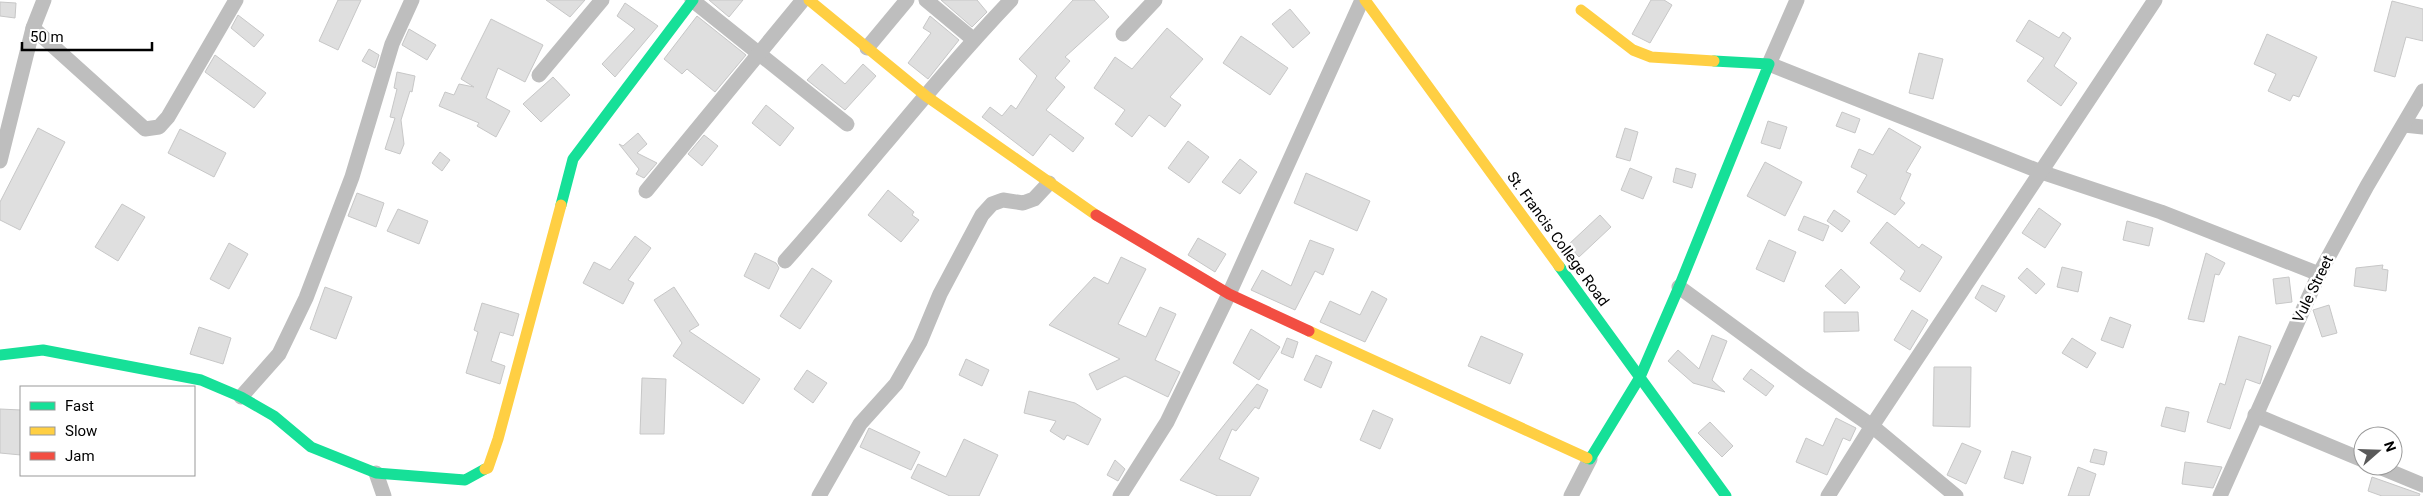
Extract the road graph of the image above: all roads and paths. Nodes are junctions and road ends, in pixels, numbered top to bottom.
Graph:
1 (44, 0) edge
2 (236, 0) edge
3 (412, 0) edge
4 (602, 0) edge
5 (693, 0) edge
6 (803, 0) edge
7 (809, 0) edge
8 (907, 0) edge
9 (926, 0) edge
10 (1011, 0) edge
11 (1156, 0) edge
12 (1363, 0) edge
13 (1797, 0) edge
14 (2155, 0) edge
15 (1581, 10) dead end
16 (33, 28) junction
17 (1122, 34) dead end
18 (974, 40) junction
19 (867, 48) junction
20 (760, 54) junction
21 (1769, 64) junction
22 (539, 75) dead end
23 (2423, 91) edge
24 (926, 96) junction
25 (847, 124) dead end
26 (2404, 125) junction
27 (2423, 127) edge
28 (0, 161) edge
29 (2042, 172) junction
30 (1049, 183) junction
31 (646, 191) dead end
32 (785, 261) dead end
33 (2319, 274) junction
34 (1679, 287) junction
35 (1229, 294) junction
36 (0, 355) edge
37 (1640, 377) junction
38 (241, 397) junction
39 (2255, 415) junction
40 (1872, 426) junction
41 (2353, 456) edge
42 (1590, 459) junction
43 (376, 473) junction
44 (2401, 476) edge
45 (2423, 485) edge
46 (384, 496) edge
47 (819, 496) edge
48 (1120, 496) edge
49 (1571, 496) edge
50 (1726, 496) edge
51 (1828, 496) edge
52 (1956, 496) edge
53 (2220, 496) edge

1 - 16 street
2 - 16 street
3 - 38 street
4 - 22 street
5 - 20 street
5 - 43 street
6 - 20 street
7 - 19 street
8 - 19 street
9 - 18 street
10 - 18 street
11 - 17 street
12 - 35 street
12 - 37 street, St. Francis College Road
13 - 21 street
14 - 29 street
15 - 21 street
16 - 28 street
18 - 24 street
19 - 24 street
20 - 25 street
20 - 31 street
21 - 29 street
21 - 34 street
23 - 26 street, Vule Street
24 - 30 street
24 - 32 street
26 - 27 street
26 - 33 street, Vule Street
29 - 33 street
29 - 40 street
30 - 35 street
30 - 47 street
33 - 39 street, Vule Street
34 - 37 street
34 - 40 street
35 - 42 street
35 - 48 street
36 - 38 street
37 - 42 street
37 - 50 street, St. Francis College Road
38 - 43 street
39 - 41 street
39 - 53 street, Vule Street
40 - 51 street
40 - 52 street
42 - 49 street
43 - 46 street
44 - 45 street

